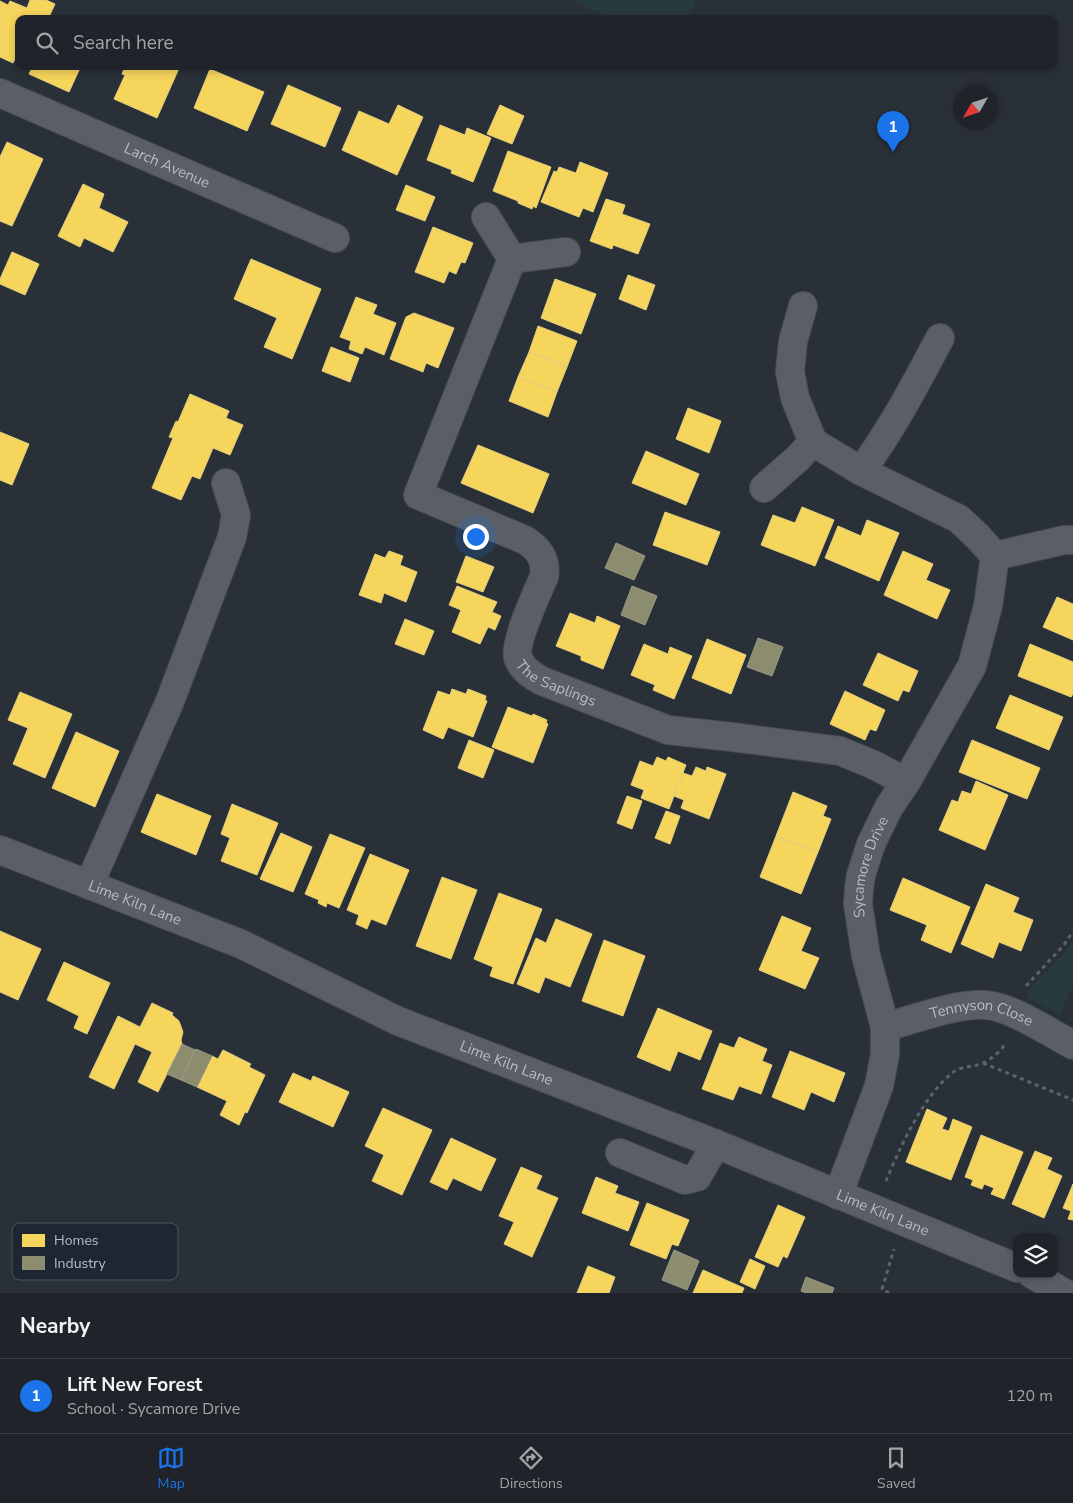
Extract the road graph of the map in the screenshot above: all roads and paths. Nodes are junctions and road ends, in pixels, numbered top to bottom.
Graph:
1 (0, 93) edge
2 (486, 217) dead end
3 (336, 238) dead end
4 (566, 252) dead end
5 (512, 259) junction
6 (803, 306) dead end
7 (940, 338) dead end
8 (813, 442) junction
9 (861, 472) junction
10 (226, 483) dead end
11 (764, 488) dead end
12 (1073, 540) edge
13 (995, 556) junction
14 (906, 782) junction
15 (0, 850) edge
16 (89, 885) junction
17 (1073, 931) edge
18 (1013, 1014) junction
19 (886, 1027) junction
20 (1073, 1045) edge
21 (983, 1063) junction
22 (1073, 1100) edge
23 (716, 1144) junction
24 (620, 1153) dead end
25 (838, 1195) junction
26 (875, 1209) junction
27 (904, 1222) junction
28 (1013, 1266) edge
29 (1039, 1278) edge
30 (889, 1293) edge
31 (1064, 1293) edge

1 - 3 street, Larch Avenue
2 - 5 street
4 - 5 street
5 - 14 street, The Saplings
6 - 8 street
7 - 9 street
8 - 9 street
8 - 11 street
9 - 13 street
10 - 16 street
12 - 13 street
13 - 14 street, Sycamore Drive
14 - 19 street, Sycamore Drive
15 - 16 street, Lime Kiln Lane
16 - 23 street, Lime Kiln Lane
17 - 18 path
18 - 19 street, Tennyson Close
18 - 20 street, Tennyson Close
18 - 21 path
19 - 25 street, Sycamore Drive
21 - 22 path
21 - 26 path
23 - 24 street
23 - 25 street, Lime Kiln Lane
25 - 26 street, Lime Kiln Lane
26 - 27 street, Lime Kiln Lane
27 - 28 street, Lime Kiln Lane
27 - 30 path
29 - 31 street

